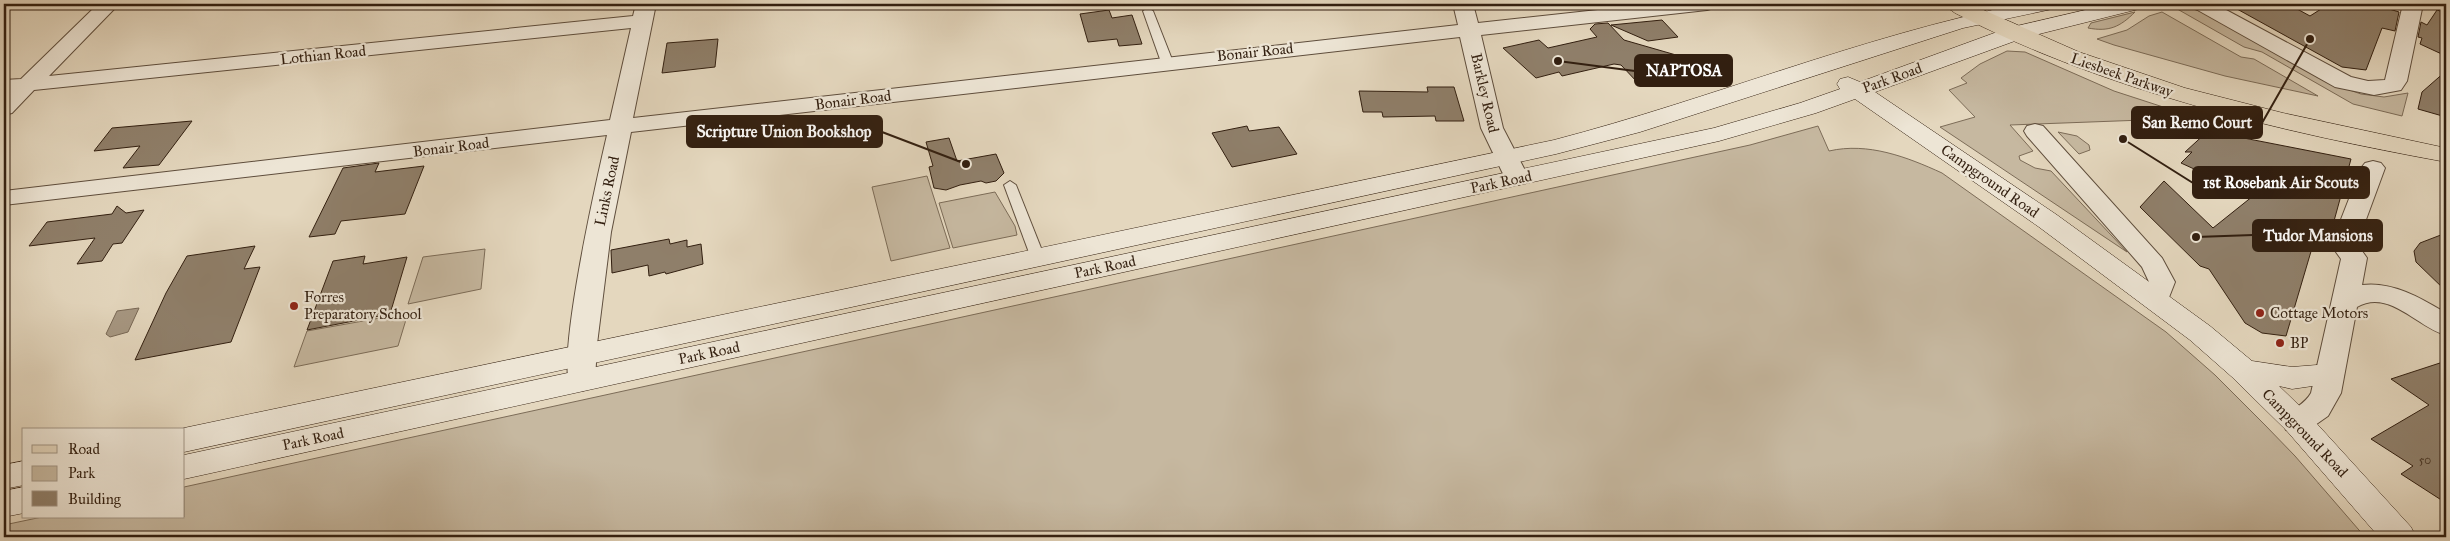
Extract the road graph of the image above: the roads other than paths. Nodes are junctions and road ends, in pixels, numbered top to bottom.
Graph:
1 (109, 4) edge
2 (1463, 4) edge
3 (1703, 4) edge
4 (1707, 4) edge
5 (1955, 4) edge
6 (2050, 4) edge
7 (2136, 4) edge
8 (2200, 4) edge
9 (2413, 4) edge
10 (1148, 11) dead end
11 (1995, 11) edge
12 (644, 13) edge
13 (2041, 26) junction
14 (1470, 29) junction
15 (2016, 33) junction
16 (1167, 62) junction
17 (1823, 66) junction
18 (27, 85) junction
19 (4, 87) edge
20 (1859, 91) junction
21 (4, 108) edge
22 (621, 126) junction
23 (2035, 131) dead end
24 (2446, 138) edge
25 (2446, 155) edge
26 (1511, 168) junction
27 (2374, 168) dead end
28 (1010, 185) dead end
29 (4, 198) edge
30 (1038, 258) junction
31 (2156, 299) junction
32 (2346, 301) junction
33 (2446, 326) edge
34 (582, 368) junction
35 (2243, 370) junction
36 (2329, 374) junction
37 (2297, 422) junction
38 (185, 440) edge
39 (185, 467) edge
40 (22, 473) edge
41 (4, 477) edge
42 (22, 500) edge
43 (4, 504) edge
44 (2399, 537) edge

1 - 18 street
2 - 14 street, Barkley Road
3 - 4 street, Bonair Road
3 - 14 street, Bonair Road
5 - 11 main road
6 - 11 main road, Park Road
7 - 13 main road, Park Road
8 - 9 street
10 - 16 lane
11 - 13 main road, Liesbeek Parkway
11 - 15 main road, Liesbeek Parkway
11 - 17 main road, Park Road
12 - 18 street, Lothian Road
12 - 22 street, Links Road
13 - 15 main road, Park Road
13 - 24 main road, Liesbeek Parkway
14 - 16 street, Bonair Road
14 - 26 street, Barkley Road
15 - 20 main road, Park Road
15 - 25 main road, Liesbeek Parkway
16 - 22 street, Bonair Road
17 - 20 main road, Campground Road
17 - 26 main road, Park Road
18 - 19 street, Lothian Road
18 - 21 street
20 - 26 main road, Park Road
20 - 31 main road, Campground Road
22 - 29 street, Bonair Road
22 - 34 street, Links Road
23 - 31 street
26 - 30 main road, Park Road
26 - 34 main road, Park Road
27 - 32 street
28 - 30 lane
30 - 34 main road, Park Road
31 - 35 main road, Campground Road
32 - 33 street
32 - 36 street
34 - 38 main road, Park Road
34 - 39 main road, Park Road
35 - 36 main road
35 - 37 main road, Campground Road
36 - 37 street
37 - 44 main road, Campground Road
40 - 41 main road
42 - 43 main road

